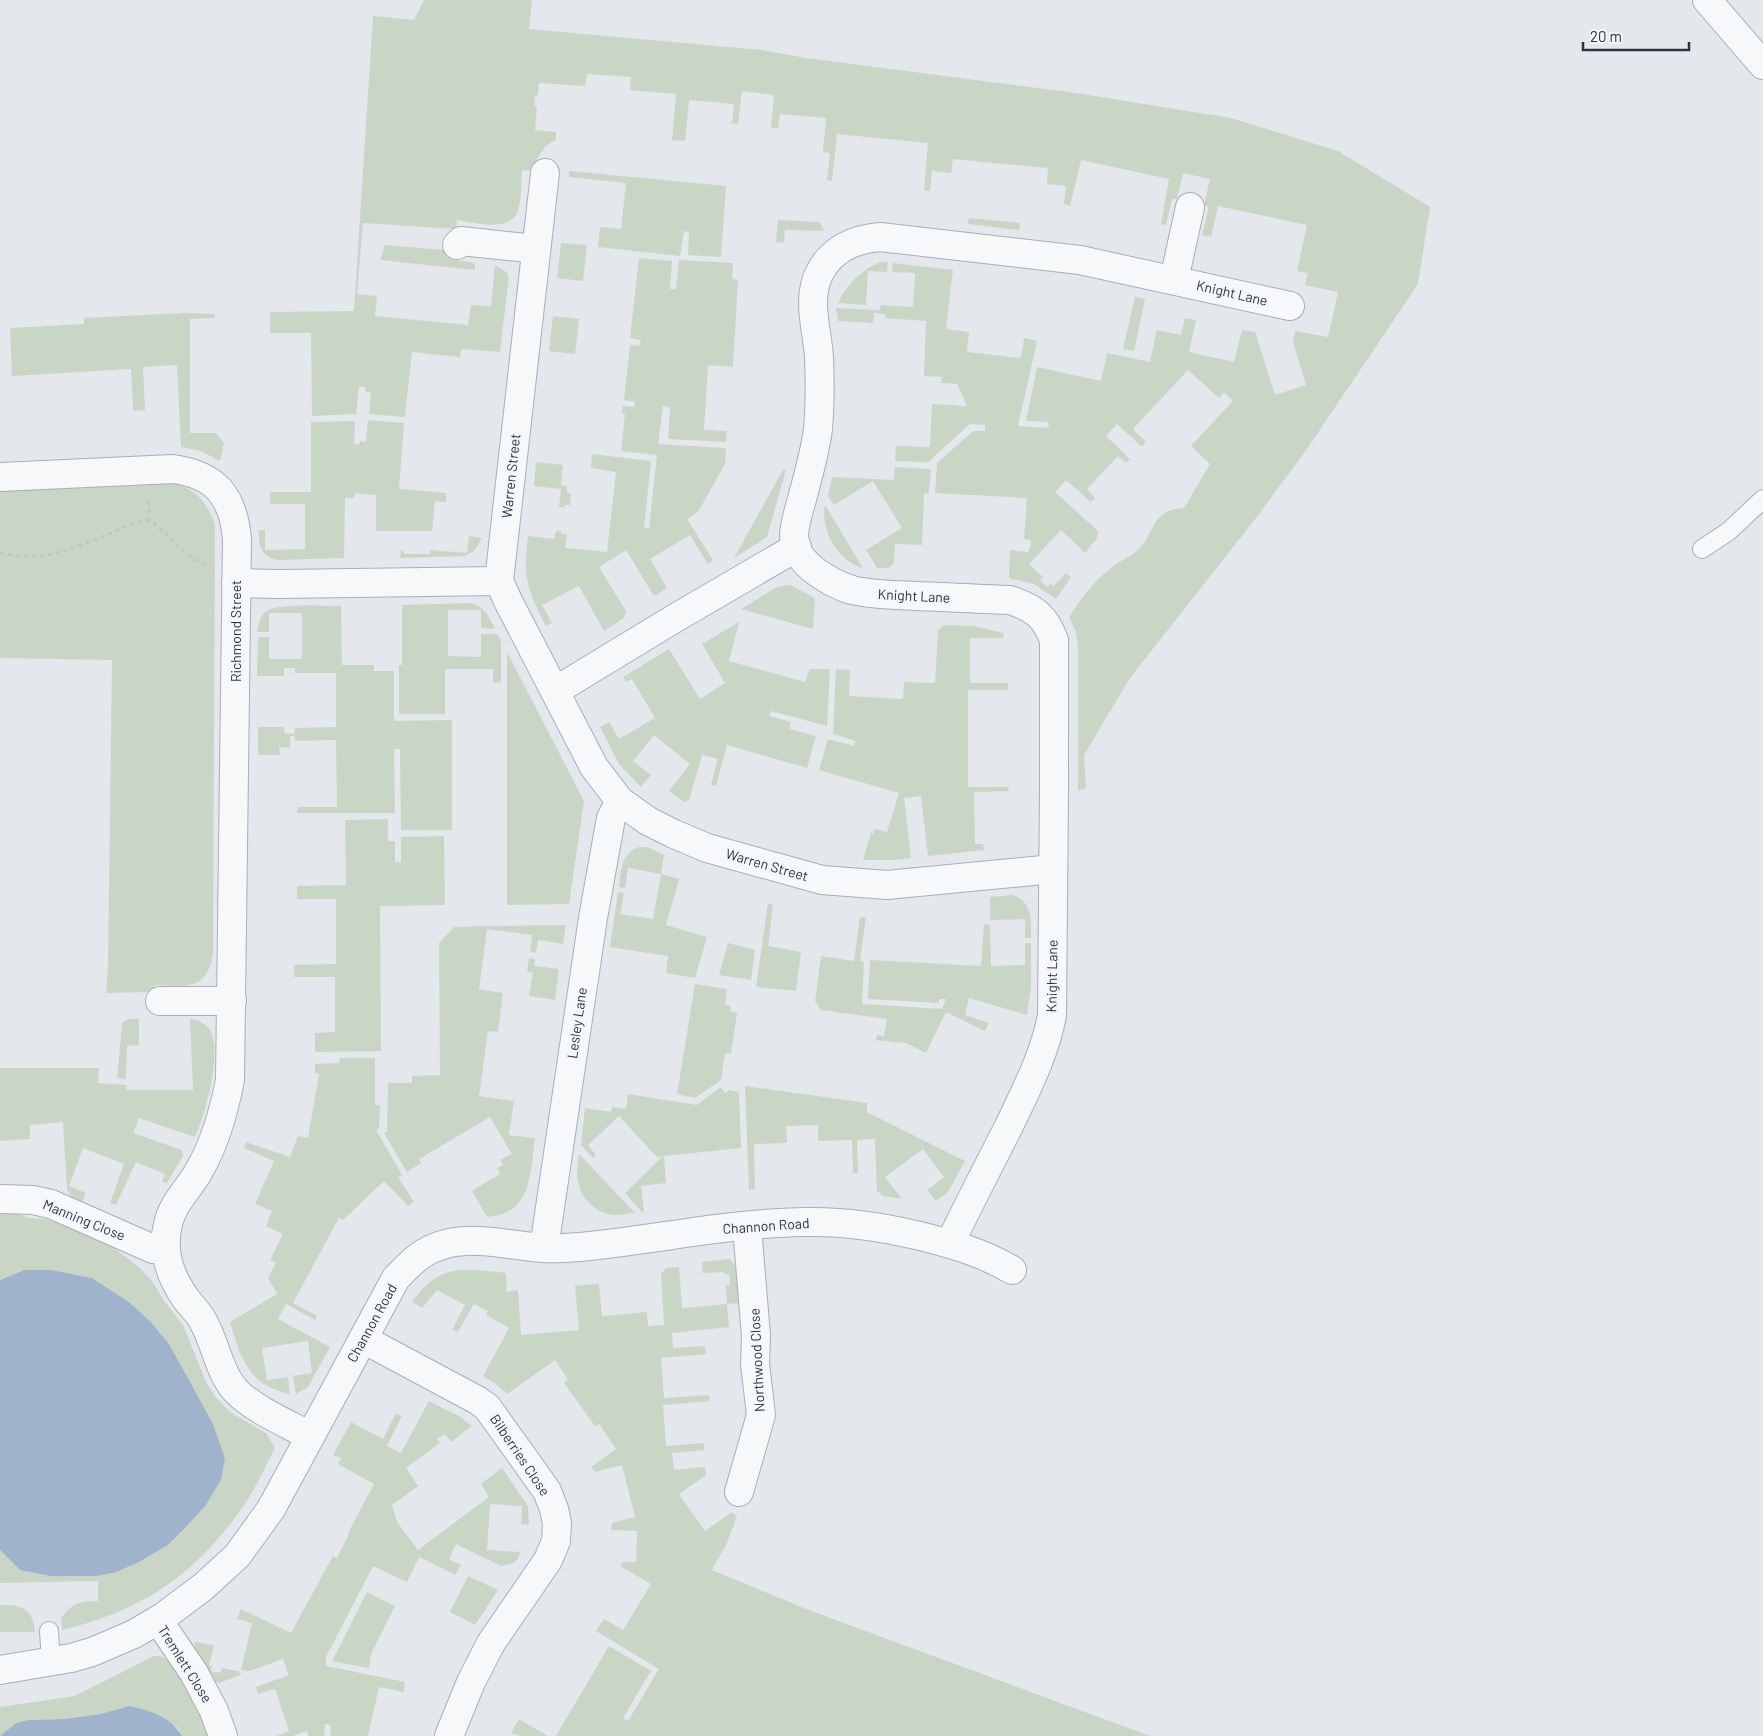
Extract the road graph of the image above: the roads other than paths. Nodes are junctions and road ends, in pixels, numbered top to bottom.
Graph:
1 (1707, 0) edge
2 (1763, 65) edge
3 (545, 173) dead end
4 (1190, 207) dead end
5 (457, 244) dead end
6 (536, 248) junction
7 (1174, 280) junction
8 (1290, 306) dead end
9 (0, 477) edge
10 (1763, 499) edge
11 (796, 547) junction
12 (1702, 549) dead end
13 (236, 575) junction
14 (499, 581) junction
15 (555, 691) junction
16 (620, 801) junction
17 (1053, 869) junction
18 (232, 1002) junction
19 (156, 1003) dead end
20 (0, 1199) edge
21 (747, 1226) junction
22 (950, 1243) junction
23 (166, 1248) junction
24 (544, 1248) junction
25 (1012, 1270) dead end
26 (363, 1339) junction
27 (310, 1436) junction
28 (739, 1492) dead end
29 (158, 1620) junction
30 (49, 1631) dead end
31 (51, 1663) junction
32 (0, 1670) edge
33 (223, 1736) edge
34 (449, 1736) edge

1 - 2 street
3 - 6 street, Warren Street
4 - 7 street
5 - 6 street
6 - 14 street, Warren Street
7 - 8 street, Knight Lane
7 - 11 street, Knight Lane
9 - 13 street, Richmond Street
10 - 12 lane
11 - 15 street
11 - 17 street, Knight Lane
13 - 14 street
13 - 18 street, Richmond Street
14 - 15 street, Warren Street
15 - 16 street, Warren Street
16 - 17 street, Warren Street
16 - 24 street, Lesley Lane
17 - 22 street, Knight Lane
18 - 19 street
18 - 23 street, Richmond Street
20 - 23 street, Manning Close
21 - 22 street, Channon Road
21 - 24 street, Channon Road
21 - 28 street, Northwood Close
22 - 25 street, Channon Road
23 - 27 street, Richmond Street
24 - 26 street, Channon Road
26 - 27 street, Channon Road
26 - 34 street, Bilberries Close
27 - 29 street, Channon Road
29 - 31 street, Channon Road
29 - 33 street, Tremlett Close
30 - 31 lane
31 - 32 street, Channon Road

